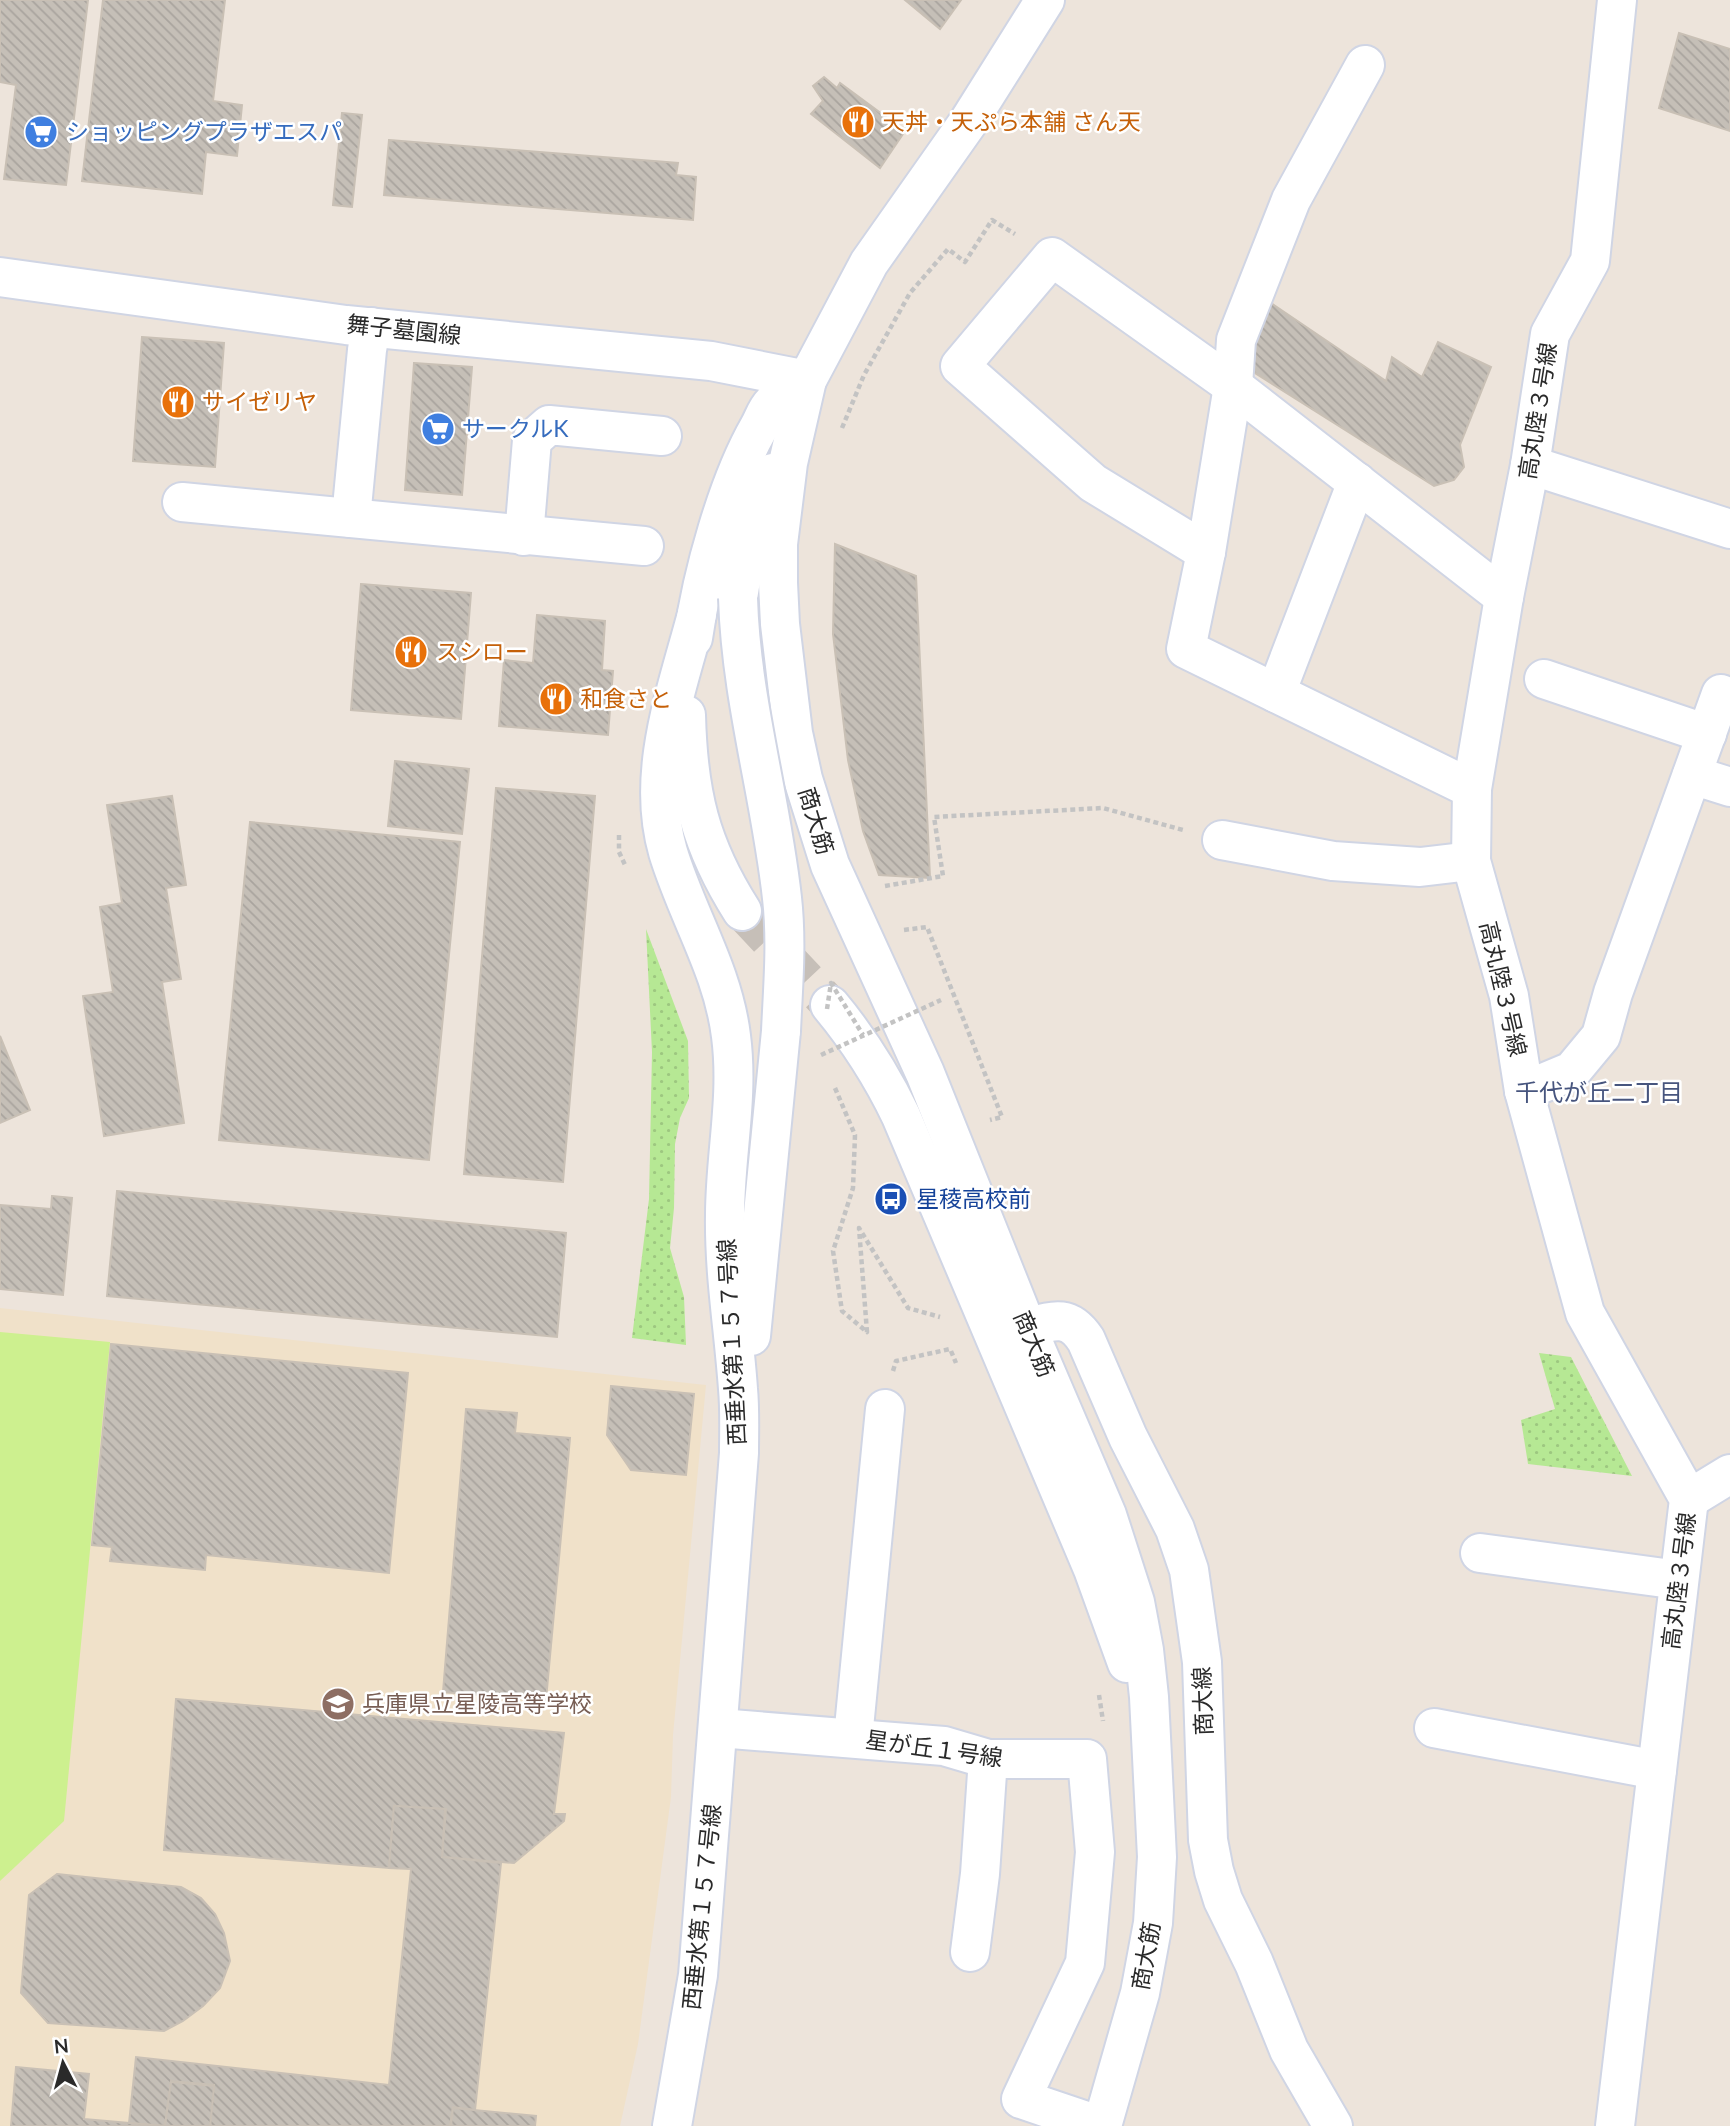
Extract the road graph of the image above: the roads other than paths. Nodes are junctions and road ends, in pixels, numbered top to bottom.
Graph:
1 (1045, 0) edge
2 (1617, 0) edge
3 (1365, 65) dead end
4 (0, 277) edge
5 (371, 327) junction
6 (807, 380) junction
7 (1233, 386) junction
8 (796, 423) junction
9 (662, 436) dead end
10 (1530, 465) junction
11 (1357, 482) junction
12 (182, 502) dead end
13 (351, 519) junction
14 (1730, 529) edge
15 (524, 536) junction
16 (644, 546) dead end
17 (1206, 552) junction
18 (1504, 597) junction
19 (697, 614) junction
20 (1544, 679) dead end
21 (1276, 693) junction
22 (1721, 694) dead end
23 (1707, 734) junction
24 (1692, 775) junction
25 (1730, 787) edge
26 (1472, 789) junction
27 (1222, 840) road end
28 (1471, 861) junction
29 (742, 911) tunnel mouth
30 (828, 1012) tunnel mouth
31 (1524, 1091) junction
32 (1027, 1328) junction
33 (885, 1409) dead end
34 (739, 1453) junction
35 (1730, 1474) edge
36 (1689, 1499) junction
37 (1480, 1553) dead end
38 (1679, 1580) junction
39 (719, 1728) junction
40 (1434, 1728) dead end
41 (853, 1738) junction
42 (988, 1759) junction
43 (1657, 1770) junction
44 (1153, 1781) junction
45 (970, 1952) dead end
46 (1016, 2113) edge
47 (671, 2126) edge
48 (1102, 2126) edge
49 (1333, 2126) edge
50 (1615, 2126) edge

1 - 6 street, 商大筋
2 - 10 street, 高丸陸３号線
3 - 7 street
4 - 5 street, 舞子墓園線
5 - 6 street, 舞子墓園線
5 - 13 street
6 - 8 street, 商大筋
6 - 19 street
7 - 11 street
7 - 17 street
7 - 17 street
8 - 32 street, 商大筋
8 - 34 street, bridge
9 - 15 street
10 - 14 street
10 - 18 street, 高丸陸３号線
11 - 18 street
11 - 21 street
12 - 13 street
13 - 15 street
15 - 16 street
17 - 21 street
18 - 26 street, 高丸陸３号線
19 - 29 street
19 - 34 street, 西垂水第１５７号線
20 - 23 street
21 - 26 street
22 - 23 street
23 - 24 street
24 - 25 street
24 - 31 street
26 - 28 street, 高丸陸３号線
27 - 28 street
28 - 31 street, 高丸陸３号線
30 - 44 street, 商大筋
31 - 36 street, 高丸陸３号線
32 - 44 street, 商大筋
32 - 49 street, 商大線
33 - 41 street
34 - 39 street, 西垂水第１５７号線
35 - 36 street
36 - 38 street, 高丸陸３号線
37 - 38 street
38 - 43 street, 高丸陸３号線
39 - 41 street, 星が丘１号線
39 - 47 street, 西垂水第１５７号線
40 - 43 street
41 - 42 street, 星が丘１号線
42 - 45 street
42 - 46 street, 星が丘１号線
43 - 50 street, 高丸陸３号線
44 - 48 street, 商大筋
46 - 48 street, 星が丘１号線

